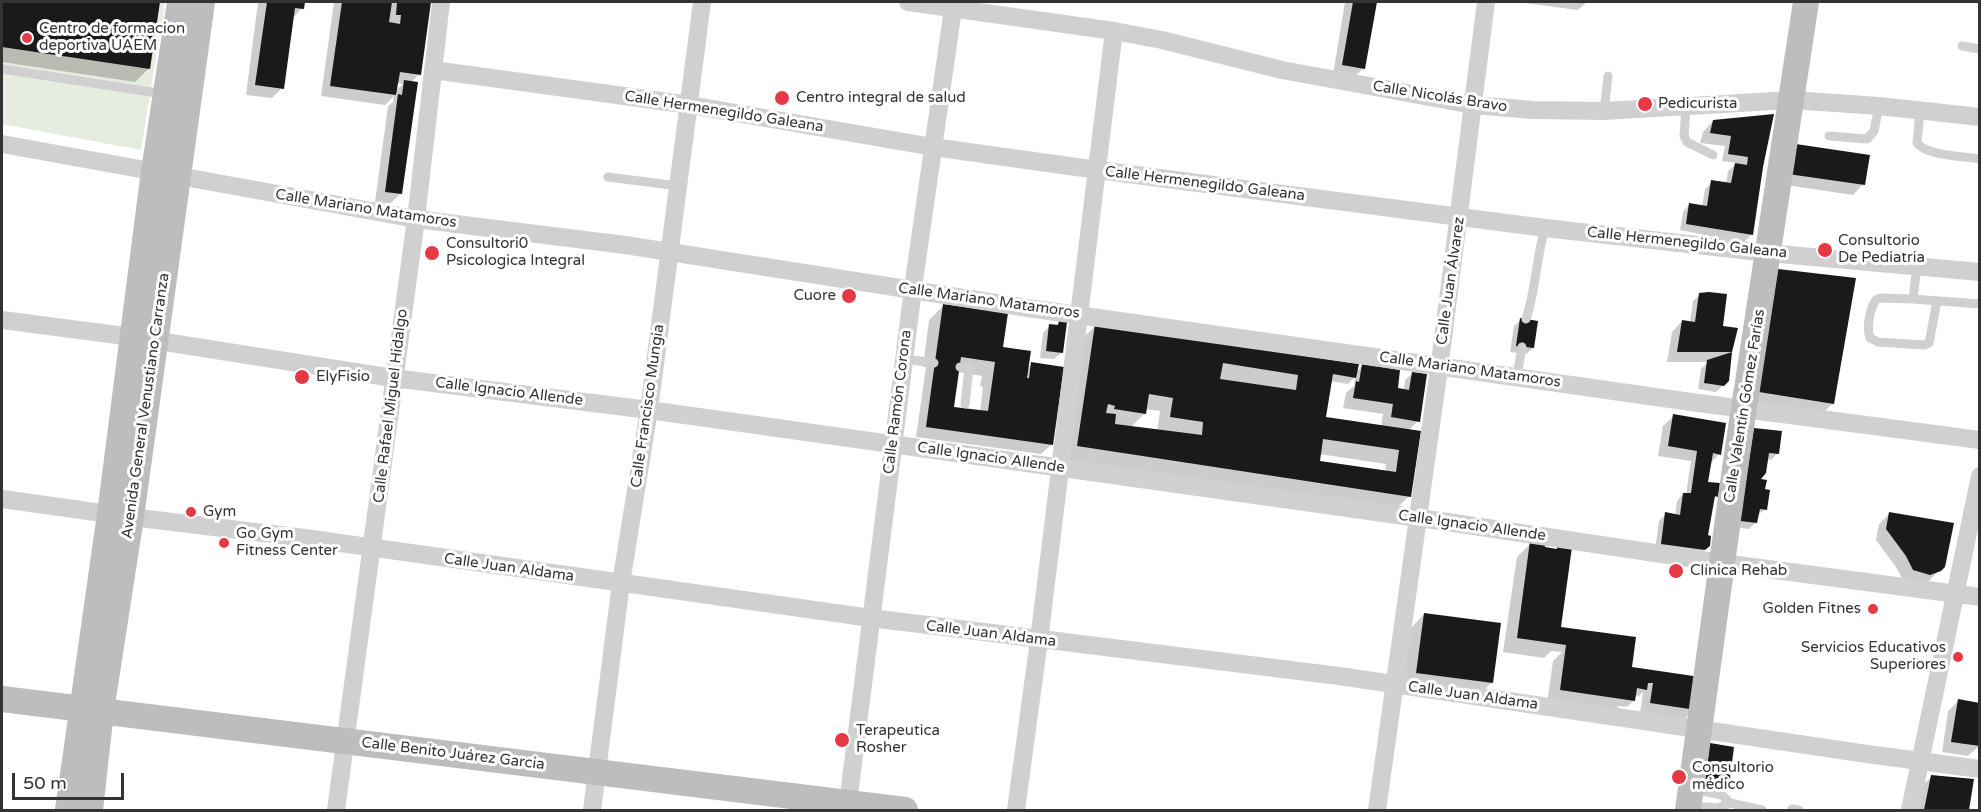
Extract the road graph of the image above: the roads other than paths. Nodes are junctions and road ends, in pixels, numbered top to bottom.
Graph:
1 (180, 2) edge
2 (202, 2) edge
3 (441, 2) edge
4 (702, 2) edge
5 (908, 2) edge
6 (1486, 2) edge
7 (1806, 2) edge
8 (954, 5) edge
9 (1114, 31) junction
10 (1962, 46) dead end
11 (1980, 49) edge
12 (2, 69) edge
13 (433, 70) junction
14 (1608, 76) dead end
15 (166, 94) junction
16 (1791, 100) junction
17 (690, 105) junction
18 (1473, 105) junction
19 (1879, 106) junction
20 (1686, 107) junction
21 (1604, 111) junction
22 (1920, 111) junction
23 (1980, 117) edge
24 (1829, 136) dead end
25 (2, 144) edge
26 (933, 147) junction
27 (1713, 155) dead end
28 (1980, 159) edge
29 (1098, 170) junction
30 (166, 173) junction
31 (608, 177) dead end
32 (678, 186) junction
33 (1460, 217) junction
34 (416, 219) junction
35 (1545, 228) junction
36 (669, 251) junction
37 (1768, 253) junction
38 (1917, 266) junction
39 (1980, 272) edge
40 (912, 291) junction
41 (1913, 299) junction
42 (1937, 301) junction
43 (1980, 304) edge
44 (1078, 314) junction
45 (1526, 319) dead end
46 (2, 320) edge
47 (144, 339) junction
48 (1522, 347) dead end
49 (904, 359) junction
50 (934, 363) dead end
51 (1440, 365) junction
52 (960, 367) dead end
53 (1517, 376) junction
54 (393, 378) junction
55 (965, 404) dead end
56 (1744, 409) junction
57 (649, 410) junction
58 (1980, 440) edge
59 (893, 444) junction
60 (1060, 468) junction
61 (1980, 476) edge
62 (2, 499) edge
63 (120, 516) junction
64 (1419, 518) junction
65 (373, 549) junction
66 (1722, 563) junction
67 (621, 583) junction
68 (1955, 593) junction
69 (1980, 597) edge
70 (871, 618) junction
71 (1039, 640) junction
72 (1394, 684) junction
73 (2, 699) edge
74 (92, 710) junction
75 (1699, 730) junction
76 (346, 741) junction
77 (1921, 762) junction
78 (1980, 769) edge
79 (598, 772) junction
80 (1689, 802) edge
81 (848, 803) junction
82 (1730, 803) junction
83 (68, 810) edge
84 (90, 810) edge
85 (336, 810) edge
86 (592, 810) edge
87 (905, 810) edge
88 (1016, 810) edge
89 (1377, 810) edge
90 (1762, 810) edge
91 (1910, 810) edge

1 - 15 main road, Avenida General Venustiano Carranza
2 - 30 main road, Avenida General Venustiano Carranza
3 - 13 street, Calle Rafael Miguel Hidalgo
4 - 17 street, Calle Francisco Mungia
5 - 8 street, Calle Nicolás Bravo
6 - 18 street, Calle Juan Álvarez
7 - 16 main road, Calle Valentín Gómez Farías
8 - 9 street, Calle Nicolás Bravo
8 - 26 street, Calle Ramón Corona
9 - 18 street, Calle Nicolás Bravo
9 - 29 street
10 - 11 lane
12 - 15 lane
13 - 17 street, Calle Hermenegildo Galeana
13 - 34 street, Calle Rafael Miguel Hidalgo
14 - 21 lane
15 - 30 main road, Avenida General Venustiano Carranza
16 - 19 street, Calle Nicolás Bravo
16 - 20 street, Calle Nicolás Bravo
16 - 37 main road, Calle Valentín Gómez Farías
17 - 26 street, Calle Hermenegildo Galeana
17 - 32 street, Calle Francisco Mungia
18 - 21 street, Calle Nicolás Bravo
18 - 33 street, Calle Juan Álvarez
19 - 22 street, Calle Nicolás Bravo
19 - 24 lane
20 - 21 street, Calle Nicolás Bravo
20 - 27 lane
22 - 23 street, Calle Nicolás Bravo
22 - 28 lane
25 - 30 street, Calle Mariano Matamoros
26 - 29 street, Calle Hermenegildo Galeana
26 - 40 street, Calle Ramón Corona
29 - 33 street, Calle Hermenegildo Galeana
29 - 44 street
30 - 34 street, Calle Mariano Matamoros
30 - 47 main road, Avenida General Venustiano Carranza
31 - 32 lane
32 - 36 street, Calle Francisco Mungia
33 - 35 street, Calle Hermenegildo Galeana
33 - 51 street, Calle Juan Álvarez
34 - 36 street, Calle Mariano Matamoros
34 - 54 street, Calle Rafael Miguel Hidalgo
35 - 37 street, Calle Hermenegildo Galeana
35 - 45 lane
36 - 40 street, Calle Mariano Matamoros
36 - 57 street, Calle Francisco Mungia
37 - 38 street, Calle Hermenegildo Galeana
37 - 56 main road, Calle Valentín Gómez Farías
38 - 39 street, Calle Hermenegildo Galeana
38 - 41 lane
40 - 44 street, Calle Mariano Matamoros
40 - 49 street, Calle Ramón Corona
41 - 42 lane
41 - 42 lane
42 - 43 lane
44 - 51 street, Calle Mariano Matamoros
44 - 60 street
46 - 47 street, Calle Ignacio Allende
47 - 54 street, Calle Ignacio Allende
47 - 63 main road, Avenida General Venustiano Carranza
48 - 53 lane
49 - 50 lane
49 - 59 street, Calle Ramón Corona
51 - 53 street, Calle Mariano Matamoros
51 - 64 street, Calle Juan Álvarez
52 - 55 lane
53 - 56 street, Calle Mariano Matamoros
54 - 57 street, Calle Ignacio Allende
54 - 65 street, Calle Rafael Miguel Hidalgo
56 - 58 street, Calle Mariano Matamoros
56 - 66 main road, Calle Valentín Gómez Farías
57 - 59 street, Calle Ignacio Allende
57 - 67 street, Calle Francisco Mungia
59 - 60 street, Calle Ignacio Allende
59 - 70 street, Calle Ramón Corona
60 - 64 street, Calle Ignacio Allende
60 - 71 street
61 - 68 street
62 - 63 street, Calle Juan Aldama
63 - 65 street, Calle Juan Aldama
63 - 74 main road, Avenida General Venustiano Carranza
64 - 66 street, Calle Ignacio Allende
64 - 72 street, Calle Juan Álvarez
65 - 67 street, Calle Juan Aldama
65 - 76 street, Calle Rafael Miguel Hidalgo
66 - 68 street, Calle Ignacio Allende
66 - 75 main road, Calle Valentín Gómez Farías
67 - 70 street, Calle Juan Aldama
67 - 79 street, Calle Francisco Mungia
68 - 69 street, Calle Ignacio Allende
68 - 77 street
70 - 71 street, Calle Juan Aldama
70 - 81 street, Calle Ramón Corona
71 - 72 street, Calle Juan Aldama
71 - 88 street
72 - 75 street, Calle Juan Aldama
72 - 89 street, Calle Juan Álvarez
73 - 74 main road, Calle Benito Juárez Garcia
74 - 76 main road, Calle Benito Juárez Garcia
74 - 83 main road, Avenida General Venustiano Carranza
74 - 84 main road, Avenida General Venustiano Carranza
75 - 77 street, Calle Juan Aldama
75 - 80 main road, Calle Valentín Gómez Farías
76 - 79 main road, Calle Benito Juárez Garcia
76 - 85 street, Calle Rafael Miguel Hidalgo
77 - 78 street, Calle Juan Aldama
77 - 91 street
79 - 81 main road, Calle Benito Juárez Garcia
79 - 86 street, Calle Francisco Mungia
80 - 82 lane
80 - 82 lane
81 - 87 main road, Calle Benito Juárez Garcia
82 - 90 lane

